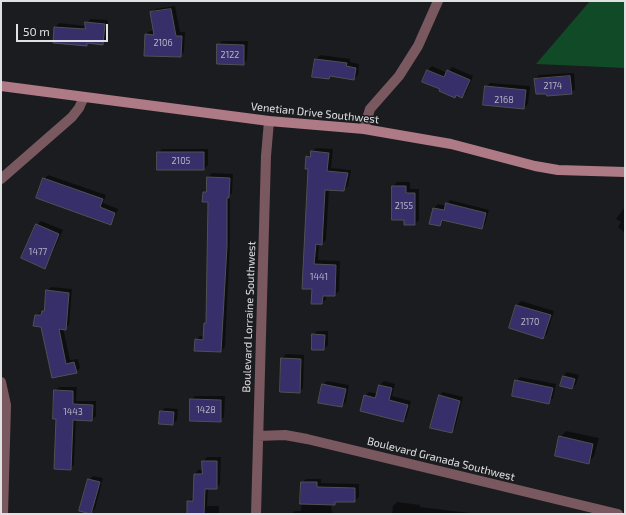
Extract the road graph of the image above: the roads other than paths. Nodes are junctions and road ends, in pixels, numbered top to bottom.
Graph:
1 (438, 1) edge
2 (1, 86) edge
3 (84, 97) junction
4 (270, 121) junction
5 (364, 129) junction
6 (625, 172) edge
7 (1, 178) edge
8 (1, 382) edge
9 (258, 436) junction
10 (3, 514) edge
11 (256, 514) edge
12 (618, 514) edge

1 - 5 street
2 - 3 street, Venetian Drive Southwest
3 - 4 street, Venetian Drive Southwest
3 - 7 street
4 - 5 street, Venetian Drive Southwest
4 - 9 street, Boulevard Lorraine Southwest
5 - 6 street, Venetian Drive Southwest
8 - 10 street
9 - 11 street, Boulevard Lorraine Southwest
9 - 12 street, Boulevard Granada Southwest

